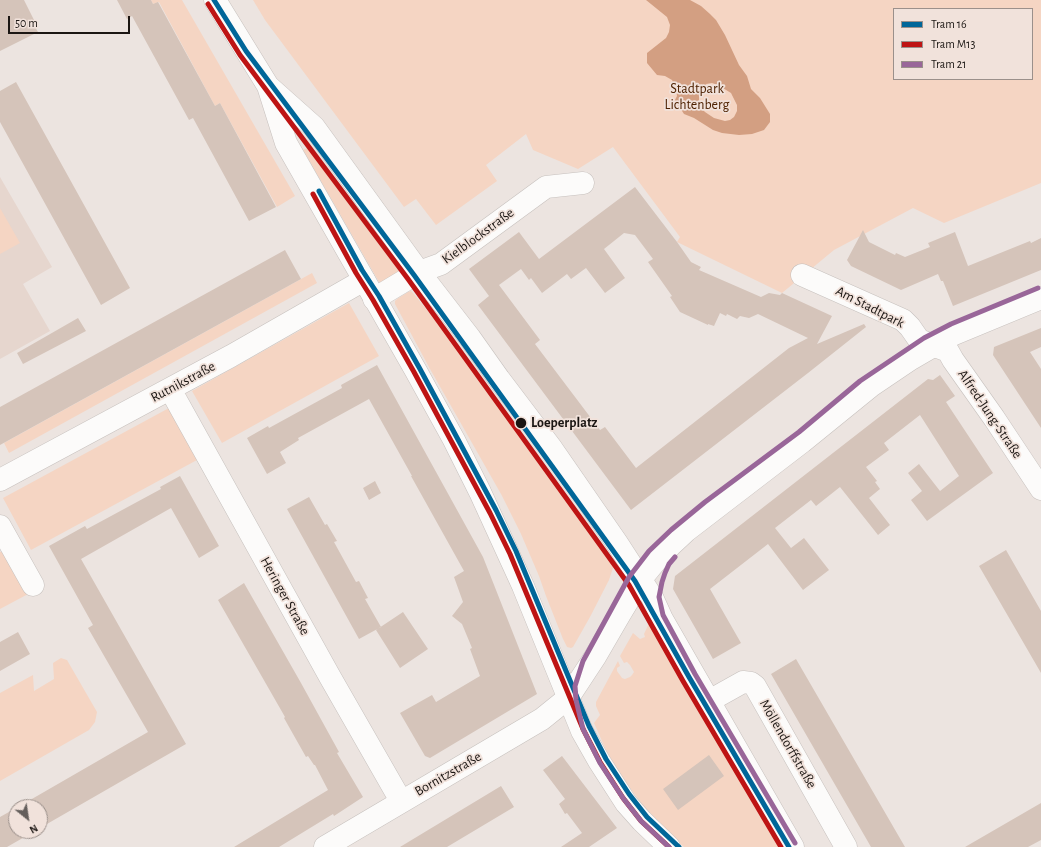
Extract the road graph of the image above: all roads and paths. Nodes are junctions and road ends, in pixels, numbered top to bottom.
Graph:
1 (215, 0) edge
2 (268, 86) junction
3 (583, 182) dead end
4 (419, 272) junction
5 (802, 274) dead end
6 (369, 289) junction
7 (1041, 298) edge
8 (933, 346) junction
9 (170, 389) junction
10 (0, 480) edge
11 (1041, 489) edge
12 (0, 526) edge
13 (641, 579) junction
14 (33, 585) dead end
15 (568, 698) junction
16 (709, 701) junction
17 (401, 801) junction
18 (325, 847) edge
19 (669, 847) edge
20 (794, 847) edge
21 (846, 847) edge

1 - 2 street
2 - 4 street
2 - 6 street
3 - 4 street, Kielblockstraße
4 - 6 street, Kielblockstraße
4 - 13 street
5 - 8 street, Am Stadtpark
6 - 9 street, Rutnikstraße
6 - 15 street
7 - 8 street
8 - 11 street, Alfred-Jung-Straße
8 - 13 street
9 - 10 street, Rutnikstraße
9 - 17 street, Heringer Straße
12 - 14 street
13 - 15 street
13 - 16 street
15 - 17 street, Bornitzstraße
15 - 19 street
16 - 20 street
16 - 21 street, Möllendorffstraße
17 - 18 street, Bornitzstraße

